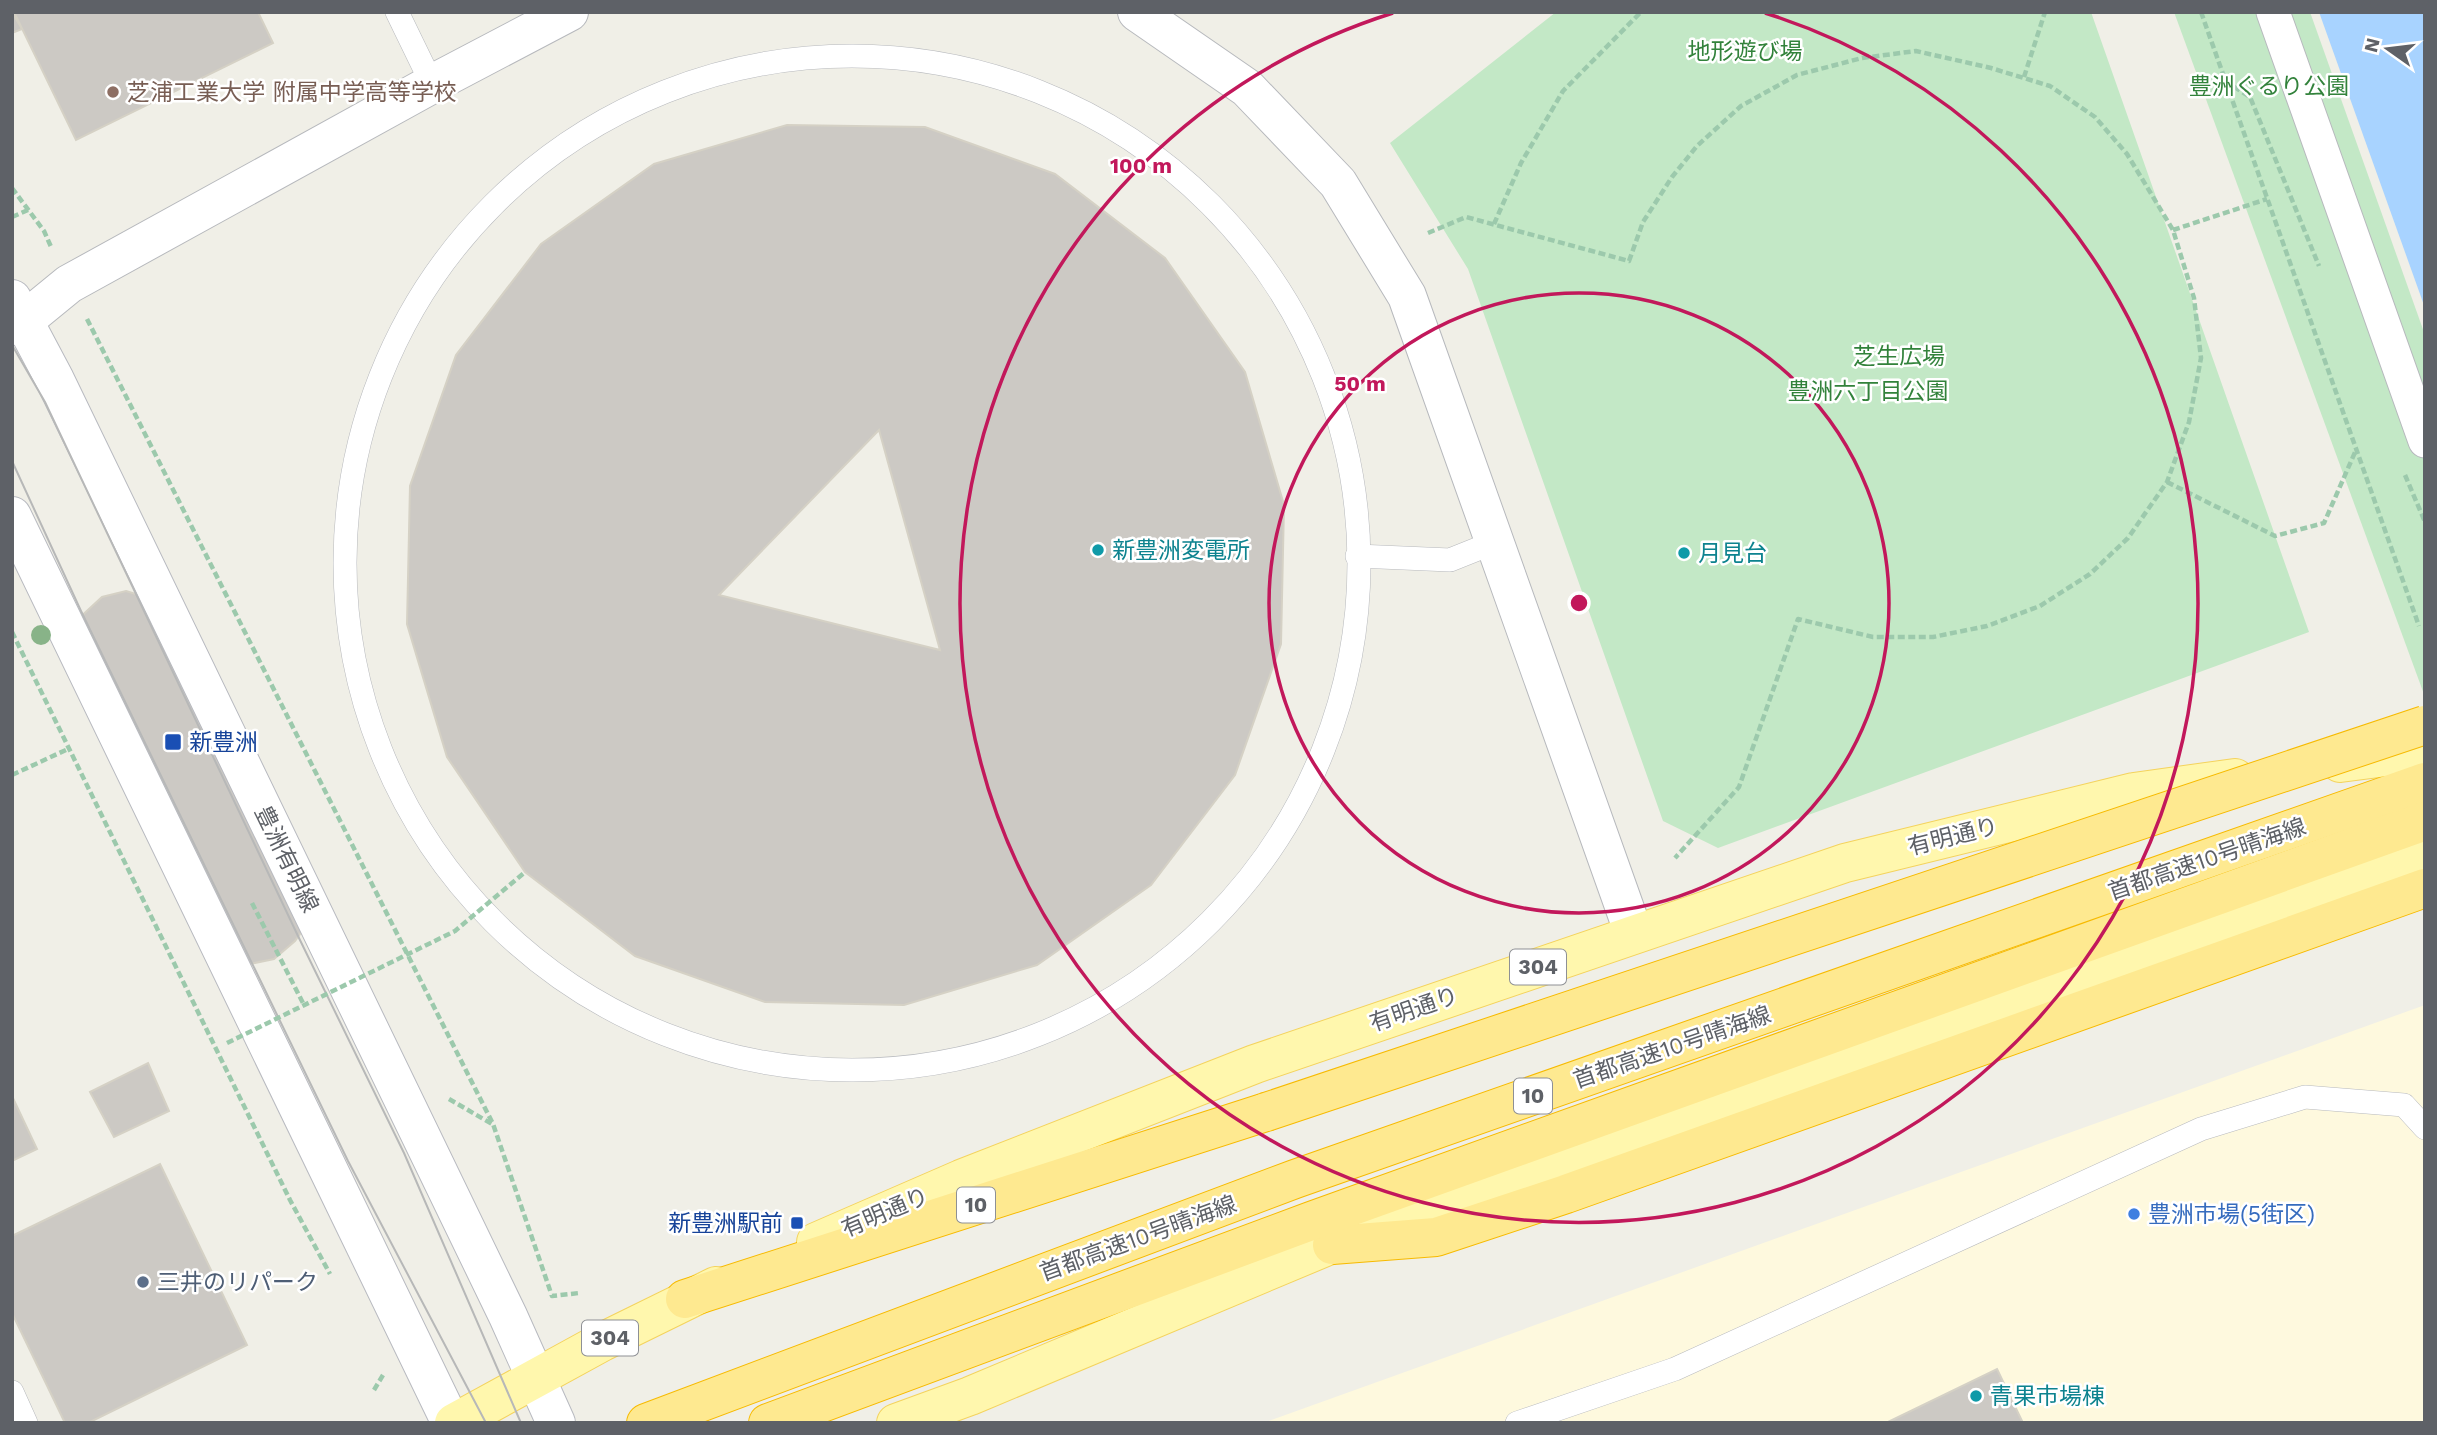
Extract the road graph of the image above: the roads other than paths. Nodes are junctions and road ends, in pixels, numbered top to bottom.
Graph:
1 (397, 12) edge
2 (569, 12) edge
3 (1137, 12) edge
4 (2273, 12) edge
5 (432, 84) junction
6 (17, 315) edge
7 (2425, 441) edge
8 (12, 516) edge
9 (1495, 542) junction
10 (1357, 556) junction
11 (2425, 725) edge
12 (2425, 752) edge
13 (2425, 782) edge
14 (2425, 821) edge
15 (2425, 851) edge
16 (2425, 888) edge
17 (1634, 934) junction
18 (2425, 1128) edge
19 (1332, 1245) junction
20 (685, 1299) junction
21 (536, 1378) junction
22 (12, 1392) edge
23 (26, 1423) edge
24 (453, 1423) edge
25 (556, 1423) edge
26 (646, 1423) edge
27 (768, 1423) edge
28 (896, 1423) edge
29 (1517, 1423) edge

1 - 5 lane
2 - 5 main road
3 - 9 main road
4 - 7 street
5 - 6 main road
6 - 21 main road, 豊洲有明線
8 - 24 main road
9 - 10 lane
9 - 17 main road
10 - 10 lane
11 - 20 highway, 10, bridge
12 - 17 main road, 有明通り / 304
13 - 26 highway, 首都高速10号晴海線 / 10
14 - 27 highway, 首都高速10号晴海線 / 10
15 - 19 main road
16 - 19 highway
17 - 20 main road, 有明通り / 304
18 - 29 lane
19 - 28 main road
20 - 21 main road, 有明通り / 304
21 - 24 main road, 有明通り / 304
21 - 25 main road, 豊洲有明線
22 - 23 lane

